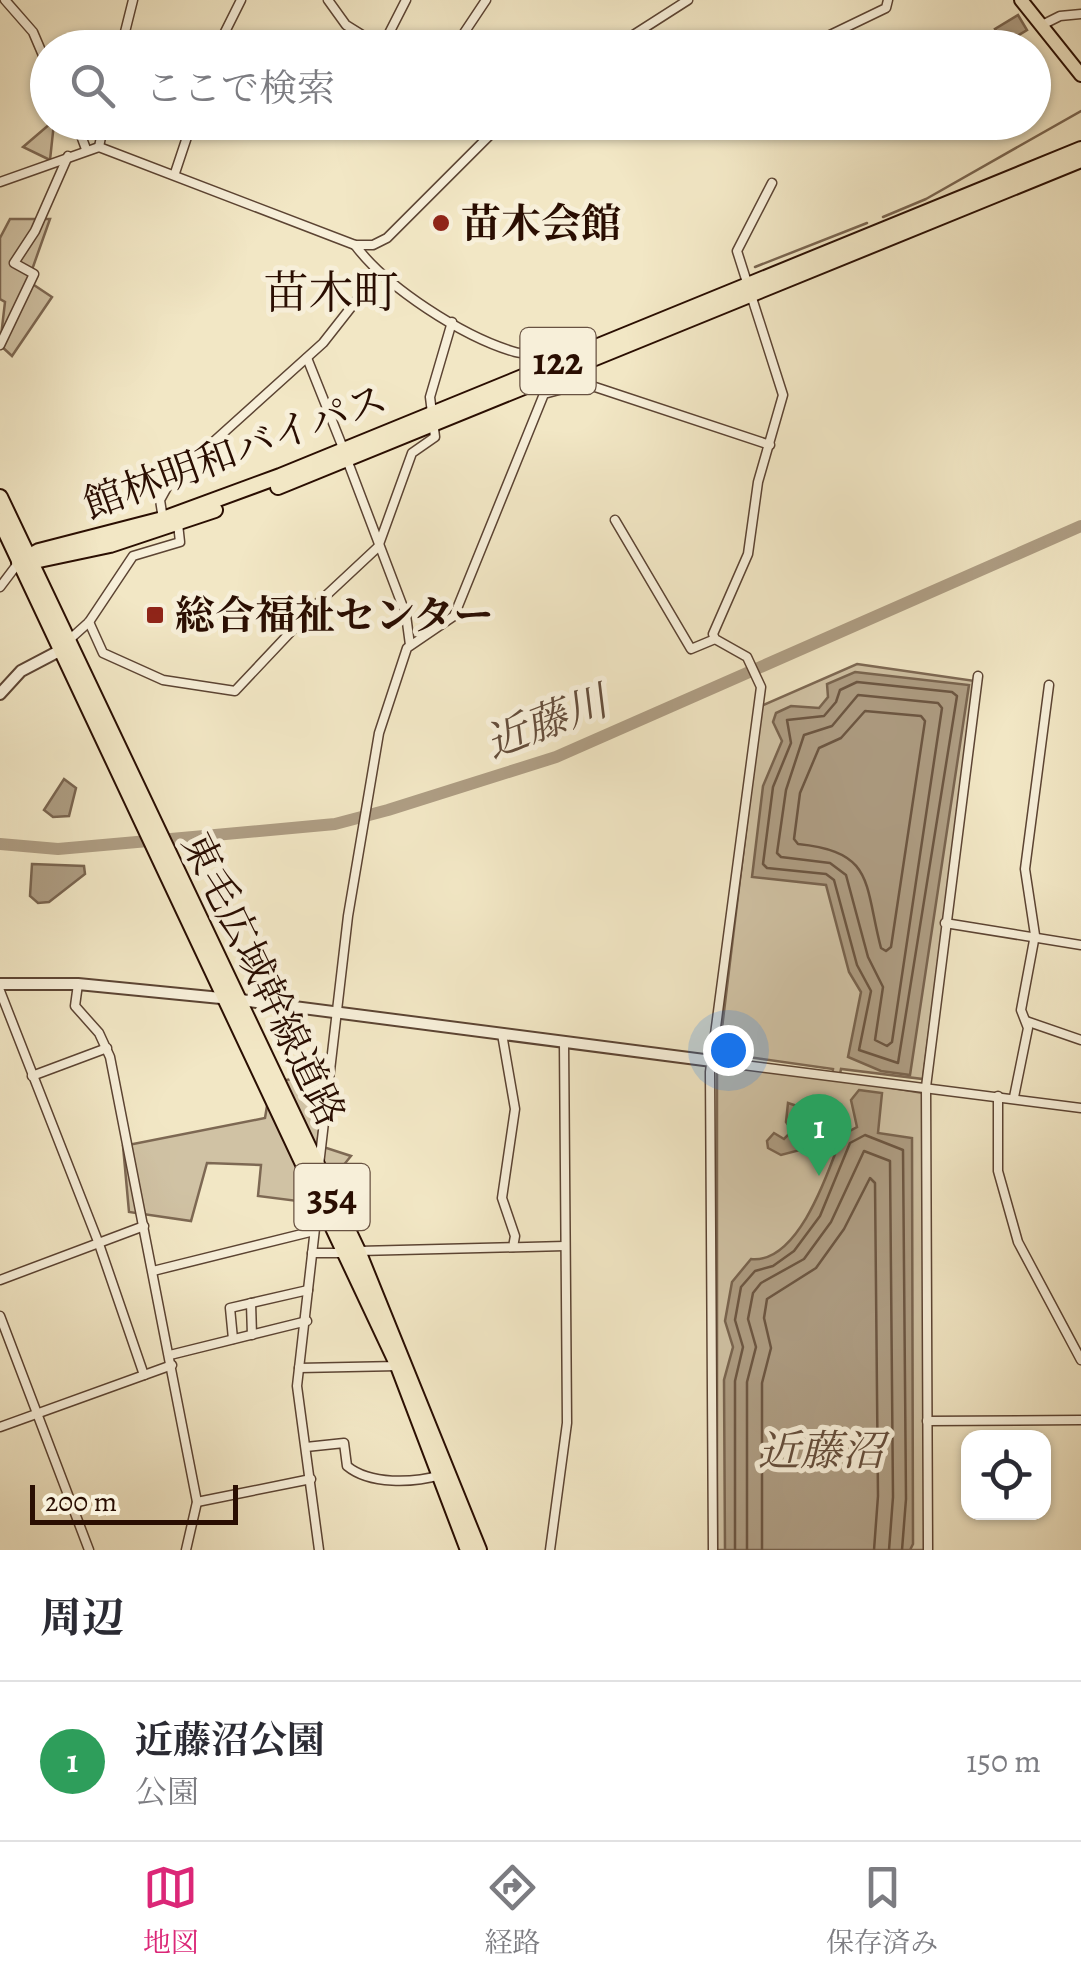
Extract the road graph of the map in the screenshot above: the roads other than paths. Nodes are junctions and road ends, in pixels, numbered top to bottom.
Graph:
1 (5, 0) edge
2 (132, 0) edge
3 (240, 0) edge
4 (328, 0) edge
5 (406, 0) edge
6 (486, 0) edge
7 (688, 0) edge
8 (888, 0) edge
9 (1021, 0) edge
10 (1081, 14) edge
11 (1042, 26) junction
12 (30, 30) edge
13 (126, 30) edge
14 (226, 30) edge
15 (354, 30) edge
16 (391, 30) edge
17 (466, 30) edge
18 (641, 30) edge
19 (840, 30) edge
20 (1045, 30) edge
21 (1051, 37) edge
22 (1081, 74) edge
23 (83, 140) edge
24 (100, 140) edge
25 (186, 140) edge
26 (485, 140) edge
27 (99, 147) junction
28 (86, 149) junction
29 (1081, 149) edge
30 (68, 156) junction
31 (1081, 160) edge
32 (175, 173) junction
33 (0, 182) edge
34 (772, 183) dead end
35 (378, 244) junction
36 (356, 245) junction
37 (367, 258) junction
38 (378, 273) junction
39 (748, 290) junction
40 (452, 322) junction
41 (0, 344) edge
42 (306, 358) junction
43 (546, 366) junction
44 (573, 374) junction
45 (432, 418) junction
46 (770, 444) junction
47 (345, 453) junction
48 (0, 496) edge
49 (0, 520) edge
50 (615, 520) dead end
51 (170, 521) junction
52 (378, 548) junction
53 (27, 560) junction
54 (0, 587) edge
55 (89, 622) junction
56 (714, 640) junction
57 (410, 644) junction
58 (64, 645) junction
59 (978, 676) dead end
60 (1049, 684) dead end
61 (0, 694) edge
62 (946, 923) junction
63 (1035, 936) junction
64 (1081, 945) edge
65 (78, 984) junction
66 (0, 988) edge
67 (234, 1000) junction
68 (338, 1012) junction
69 (1026, 1021) junction
70 (502, 1034) junction
71 (1081, 1040) edge
72 (564, 1042) junction
73 (107, 1048) junction
74 (712, 1061) junction
75 (32, 1076) junction
76 (926, 1087) junction
77 (998, 1096) junction
78 (1014, 1097) junction
79 (1081, 1108) edge
80 (318, 1166) junction
81 (322, 1203) junction
82 (144, 1226) junction
83 (314, 1231) junction
84 (99, 1244) junction
85 (565, 1246) junction
86 (513, 1247) junction
87 (352, 1252) junction
88 (312, 1253) junction
89 (153, 1271) junction
90 (0, 1280) edge
91 (308, 1290) junction
92 (251, 1303) junction
93 (0, 1316) edge
94 (307, 1321) junction
95 (252, 1334) junction
96 (232, 1339) junction
97 (171, 1360) junction
98 (1081, 1360) edge
99 (398, 1366) junction
100 (299, 1368) junction
101 (144, 1375) junction
102 (38, 1413) junction
103 (1081, 1420) edge
104 (928, 1421) junction
105 (0, 1427) edge
106 (306, 1447) junction
107 (440, 1475) junction
108 (310, 1478) junction
109 (197, 1502) junction
110 (90, 1550) edge
111 (186, 1550) edge
112 (319, 1550) edge
113 (468, 1550) edge
114 (479, 1550) edge
115 (550, 1550) edge
116 (712, 1550) edge
117 (928, 1550) edge

1 - 12 street
2 - 13 street
3 - 14 street
4 - 15 street
5 - 16 street
6 - 17 street
7 - 18 street
8 - 19 street
9 - 11 main road
10 - 11 street
11 - 20 main road
21 - 22 main road
23 - 28 street
24 - 27 street
25 - 32 street
26 - 35 street
27 - 28 street
27 - 32 street
28 - 30 street
29 - 39 highway, 館林明和バイパス / 122
30 - 33 street
30 - 41 street
31 - 39 highway, 館林明和バイパス / 122
32 - 36 street
34 - 39 street
35 - 36 street
35 - 37 street
36 - 37 street
37 - 38 street
38 - 40 street
38 - 42 street
39 - 43 highway, 館林明和バイパス / 122
39 - 44 highway, 館林明和バイパス / 122
39 - 46 street
40 - 43 street
40 - 45 street
42 - 47 street
42 - 51 street
43 - 45 highway, 館林明和バイパス / 122
44 - 45 highway, 館林明和バイパス / 122
44 - 46 street
44 - 57 street
45 - 47 highway, 館林明和バイパス / 122
45 - 52 street
46 - 56 street
47 - 51 highway, 館林明和バイパス / 122
47 - 52 street
48 - 53 highway, 東毛広域幹線道路 / 354
49 - 53 highway, 東毛広域幹線道路 / 354
50 - 56 street
51 - 53 highway, 館林明和バイパス / 122
51 - 55 street
52 - 55 street
52 - 57 street
53 - 54 street
53 - 58 highway, 東毛広域幹線道路 / 354
55 - 58 street
56 - 74 street
57 - 68 street
58 - 61 street
58 - 67 highway, 東毛広域幹線道路 / 354
59 - 62 street
60 - 63 street
62 - 63 street
62 - 76 street
63 - 64 street
63 - 69 street
65 - 66 street
65 - 67 street
65 - 73 street
66 - 75 street
67 - 68 street
67 - 80 highway, 東毛広域幹線道路 / 354
67 - 81 highway, 東毛広域幹線道路 / 354
68 - 70 street
68 - 80 street
69 - 71 street
69 - 78 street
70 - 72 street
70 - 86 street
72 - 74 street
72 - 85 street
73 - 75 street
73 - 82 street
74 - 76 street
74 - 116 street
75 - 84 street
76 - 77 street
76 - 104 street
77 - 78 street
77 - 98 street
78 - 79 street
80 - 87 highway, 東毛広域幹線道路 / 354
81 - 83 street
81 - 87 highway, 東毛広域幹線道路 / 354
82 - 84 street
82 - 89 street
83 - 88 street
83 - 89 street
84 - 90 street
84 - 101 street
85 - 86 street
85 - 115 street
86 - 87 street
87 - 88 street
87 - 99 highway, 東毛広域幹線道路 / 354
87 - 114 highway, 東毛広域幹線道路 / 354
88 - 91 street
89 - 97 street
91 - 92 street
91 - 94 street
92 - 95 street
92 - 96 street
93 - 102 street
94 - 95 street
94 - 100 street
95 - 96 street
96 - 97 street
97 - 101 street
97 - 109 street
99 - 100 street
99 - 107 highway, 東毛広域幹線道路 / 354
100 - 106 street
101 - 102 street
102 - 105 street
102 - 110 street
103 - 104 street
104 - 117 street
106 - 107 street
106 - 108 street
107 - 113 highway, 東毛広域幹線道路 / 354
108 - 109 street
108 - 112 street
109 - 111 street

